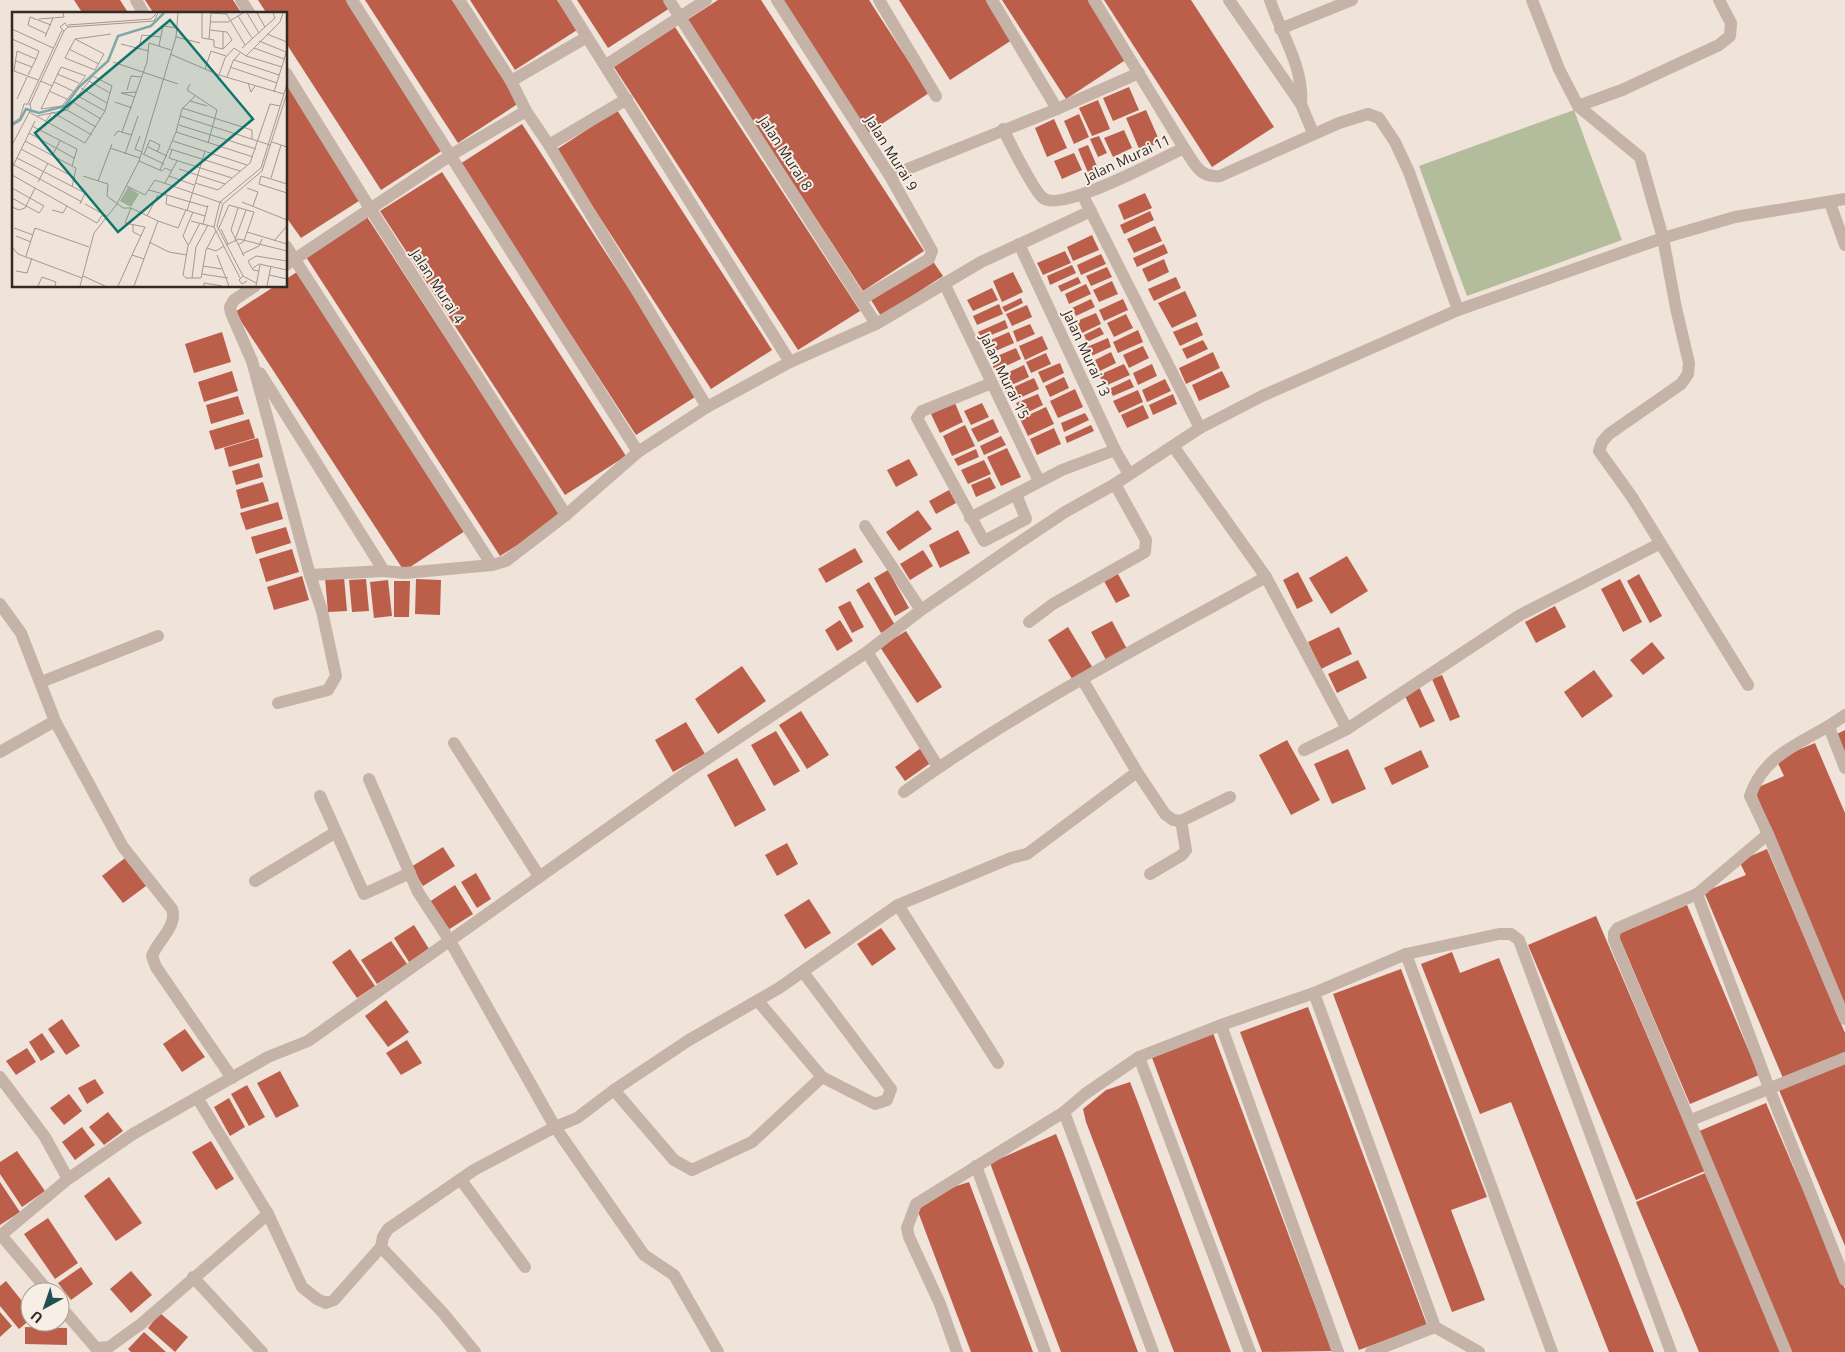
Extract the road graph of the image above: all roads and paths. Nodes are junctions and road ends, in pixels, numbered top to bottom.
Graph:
1 (136, 0) edge
2 (241, 0) edge
3 (352, 0) edge
4 (459, 0) edge
5 (564, 0) edge
6 (669, 0) edge
7 (706, 0) edge
8 (777, 0) edge
9 (879, 0) edge
10 (992, 0) edge
11 (1094, 0) edge
12 (1229, 0) edge
13 (1270, 0) edge
14 (1352, 0) edge
15 (1532, 0) edge
16 (1719, 0) edge
17 (143, 12) edge
18 (249, 12) edge
19 (680, 17) junction
20 (1280, 29) junction
21 (587, 37) junction
22 (606, 66) junction
23 (1139, 73) junction
24 (288, 76) edge
25 (511, 81) junction
26 (936, 96) dead end
27 (627, 99) junction
28 (1301, 104) junction
29 (1578, 106) junction
30 (1057, 109) junction
31 (526, 111) junction
32 (1003, 129) junction
33 (1313, 133) junction
34 (549, 145) junction
35 (1184, 148) junction
36 (451, 155) junction
37 (890, 176) junction
38 (1083, 196) junction
39 (1845, 199) edge
40 (1830, 203) junction
41 (371, 210) junction
42 (1091, 211) junction
43 (1663, 238) junction
44 (1019, 244) junction
45 (1845, 246) edge
46 (290, 262) edge
47 (944, 283) junction
48 (252, 288) edge
49 (862, 299) junction
50 (1458, 310) junction
51 (876, 324) junction
52 (252, 361) junction
53 (790, 362) junction
54 (992, 383) junction
55 (707, 407) junction
56 (1200, 428) junction
57 (1173, 446) junction
58 (1115, 450) junction
59 (638, 452) junction
60 (1129, 474) junction
61 (1039, 481) junction
62 (1115, 484) junction
63 (1016, 494) junction
64 (566, 515) junction
65 (970, 518) junction
66 (865, 526) dead end
67 (1659, 544) junction
68 (492, 565) junction
69 (384, 571) junction
70 (310, 575) junction
71 (1266, 577) junction
72 (0, 604) edge
73 (921, 610) junction
74 (1029, 622) dead end
75 (158, 636) dead end
76 (867, 652) junction
77 (1082, 679) junction
78 (41, 682) junction
79 (1748, 685) dead end
80 (278, 703) dead end
81 (1845, 715) edge
82 (55, 721) junction
83 (1829, 727) junction
84 (1347, 729) junction
85 (454, 743) dead end
86 (1304, 750) dead end
87 (0, 752) edge
88 (938, 767) junction
89 (1845, 768) edge
90 (1137, 772) junction
91 (370, 779) dead end
92 (904, 792) dead end
93 (320, 796) dead end
94 (1230, 797) dead end
95 (1181, 821) junction
96 (336, 832) junction
97 (1768, 834) junction
98 (410, 873) junction
99 (1150, 874) dead end
100 (539, 876) junction
101 (255, 881) dead end
102 (1697, 894) junction
103 (898, 905) junction
104 (450, 941) junction
105 (1406, 954) junction
106 (803, 972) junction
107 (1314, 993) junction
108 (758, 1001) junction
109 (1844, 1015) edge
110 (1221, 1025) junction
111 (1140, 1057) junction
112 (1845, 1058) edge
113 (998, 1063) dead end
114 (0, 1077) edge
115 (822, 1077) junction
116 (232, 1078) junction
117 (1769, 1088) junction
118 (614, 1090) junction
119 (198, 1099) junction
120 (1064, 1112) junction
121 (1691, 1120) junction
122 (555, 1127) junction
123 (976, 1166) junction
124 (68, 1179) junction
125 (461, 1180) junction
126 (268, 1214) junction
127 (1, 1235) edge
128 (381, 1247) junction
129 (525, 1267) dead end
130 (193, 1276) junction
131 (1845, 1280) edge
132 (40, 1282) edge
133 (70, 1318) edge
134 (1435, 1327) junction
135 (262, 1352) edge
136 (475, 1352) edge
137 (718, 1352) edge
138 (956, 1352) edge
139 (1046, 1352) edge
140 (1152, 1352) edge
141 (1250, 1352) edge
142 (1338, 1352) edge
143 (1371, 1352) edge
144 (1479, 1352) edge
145 (1552, 1352) edge
146 (1671, 1352) edge
147 (1786, 1352) edge

1 - 17 street
2 - 18 street
3 - 36 street
4 - 25 street
5 - 21 street
6 - 19 street, Jalan Murai 8
7 - 19 street
8 - 37 street, Jalan Murai 9
9 - 26 street
10 - 30 street
11 - 23 street
12 - 28 street
13 - 20 street
14 - 20 street
15 - 29 street
16 - 29 street
19 - 22 street
19 - 49 street, Jalan Murai 8
20 - 28 street
21 - 22 street
21 - 25 street
22 - 27 street
23 - 30 street
23 - 35 street
24 - 41 street, Jalan Murai 4
25 - 31 street
27 - 34 street
27 - 53 street
28 - 33 street
29 - 43 street
30 - 32 street
31 - 34 street
31 - 36 street
32 - 37 street
32 - 38 street, Jalan Murai 11
33 - 35 street
33 - 50 street
34 - 55 street
35 - 38 street, Jalan Murai 11
36 - 41 street
36 - 59 street
37 - 49 street, Jalan Murai 9
38 - 42 street
39 - 40 street
40 - 43 street
40 - 45 street
41 - 46 street
41 - 64 street, Jalan Murai 4
42 - 44 street
42 - 56 street
43 - 50 street
43 - 67 street
44 - 47 street
44 - 58 street, Jalan Murai 13
46 - 68 street
47 - 51 street
47 - 54 street, Jalan Murai 15
48 - 52 street
49 - 51 street, Jalan Murai 8
50 - 56 street
51 - 53 street
52 - 69 street
52 - 70 street
53 - 55 street
54 - 61 street, Jalan Murai 15
54 - 65 street
55 - 59 street
56 - 57 street
57 - 60 street
57 - 71 street
58 - 60 street, Jalan Murai 13
58 - 61 street
59 - 64 street
60 - 62 street
61 - 63 street
62 - 73 street
62 - 74 street
63 - 65 street
63 - 65 street
64 - 68 street
66 - 73 street
67 - 79 street
67 - 84 street
68 - 69 street
69 - 70 street
70 - 80 street
71 - 77 street
71 - 84 street
72 - 78 street
73 - 76 street
75 - 78 street
76 - 88 street
76 - 100 street
77 - 88 street
77 - 90 street
78 - 82 street
81 - 83 street
82 - 87 street
82 - 116 street
83 - 89 street
83 - 97 street
84 - 86 street
85 - 100 street
88 - 92 street
90 - 95 street
90 - 103 street
91 - 98 street
93 - 96 street
94 - 95 street
95 - 99 street
96 - 98 street
96 - 101 street
97 - 102 street
97 - 109 street
98 - 104 street
100 - 104 street
102 - 117 street
102 - 121 street
103 - 106 street
103 - 113 street
104 - 116 street
104 - 122 street
105 - 107 street
105 - 145 street
105 - 146 street
106 - 108 street
106 - 115 street
107 - 110 street
107 - 134 street
108 - 115 street
108 - 118 street
110 - 111 street
110 - 142 street
111 - 120 street
111 - 141 street
112 - 117 street
114 - 124 street
115 - 118 street
116 - 119 street
117 - 121 street
117 - 131 street
118 - 122 street
119 - 124 street
119 - 126 street
120 - 123 street
120 - 140 street
121 - 147 street
122 - 125 street
122 - 137 street
123 - 138 street
123 - 139 street
124 - 127 street
125 - 128 street
125 - 129 street
126 - 128 street
126 - 130 street
127 - 132 street
128 - 136 street
130 - 133 street
130 - 135 street
134 - 143 street
134 - 144 street

